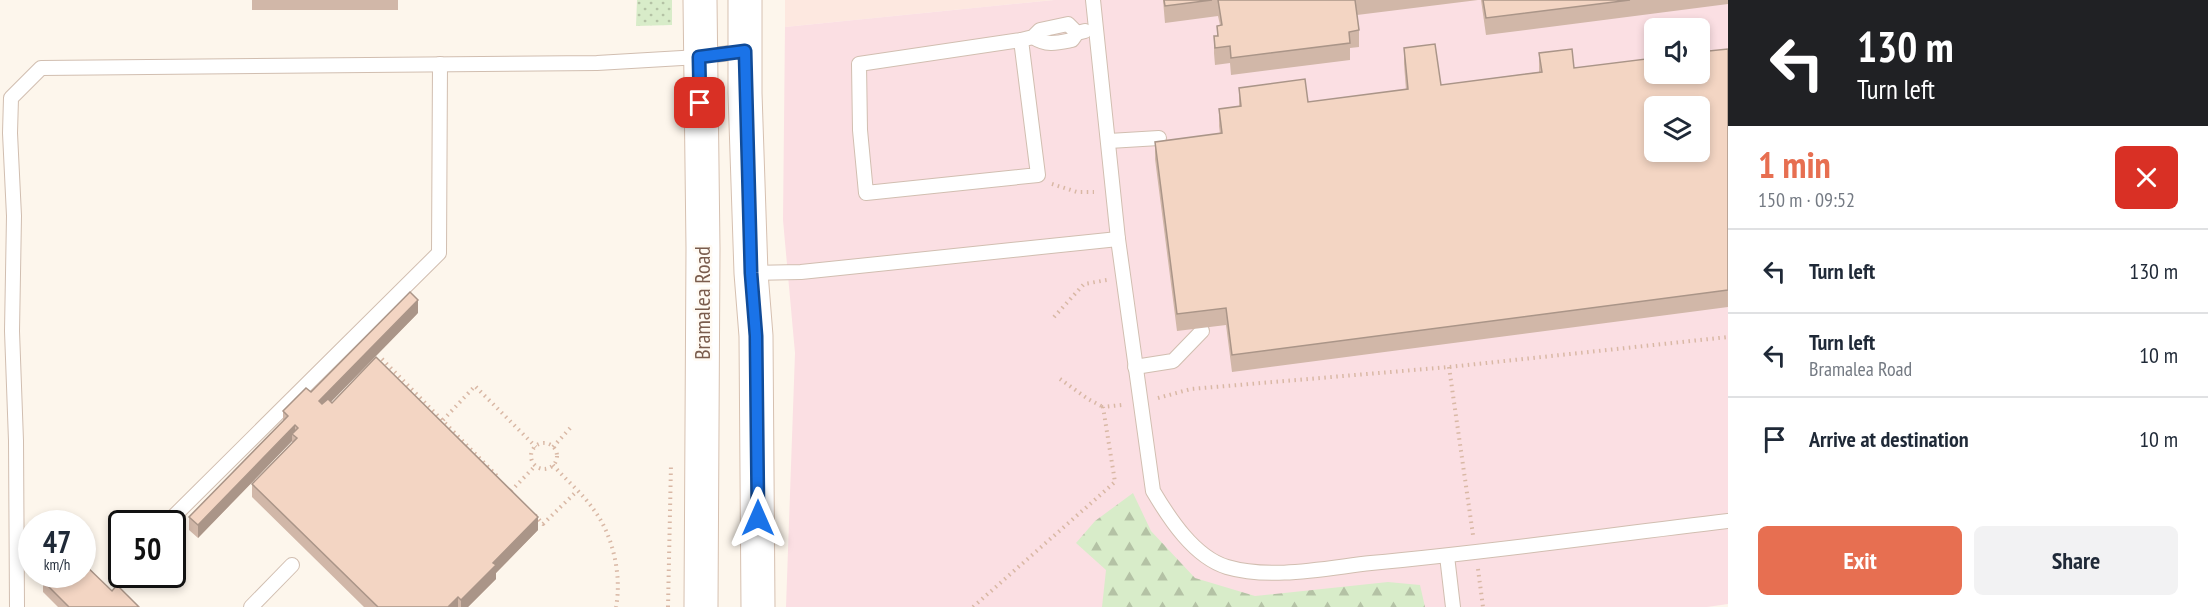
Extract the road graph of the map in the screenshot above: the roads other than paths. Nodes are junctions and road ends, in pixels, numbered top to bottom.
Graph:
1 (700, 0) edge
2 (745, 0) edge
3 (1093, 0) edge
4 (1095, 29) junction
5 (1027, 39) junction
6 (745, 51) junction
7 (699, 57) junction
8 (440, 64) junction
9 (1159, 138) dead end
10 (1109, 141) junction
11 (1118, 239) junction
12 (751, 273) junction
13 (1202, 332) edge
14 (1135, 367) junction
15 (180, 510) edge
16 (1728, 520) edge
17 (1447, 556) junction
18 (291, 565) dead end
19 (17, 607) edge
20 (251, 607) edge
21 (701, 607) edge
22 (758, 607) edge
23 (1453, 607) edge

1 - 7 main road, Bramalea Road
2 - 6 main road
3 - 4 lane
4 - 5 lane
4 - 10 lane
5 - 5 lane
6 - 7 lane
6 - 12 main road
7 - 8 lane
7 - 21 main road, Bramalea Road
8 - 15 lane
8 - 19 lane
9 - 10 lane
10 - 11 lane
11 - 12 lane
11 - 14 lane
12 - 22 main road
13 - 14 lane
14 - 17 lane
16 - 17 lane
17 - 23 lane
18 - 20 lane

